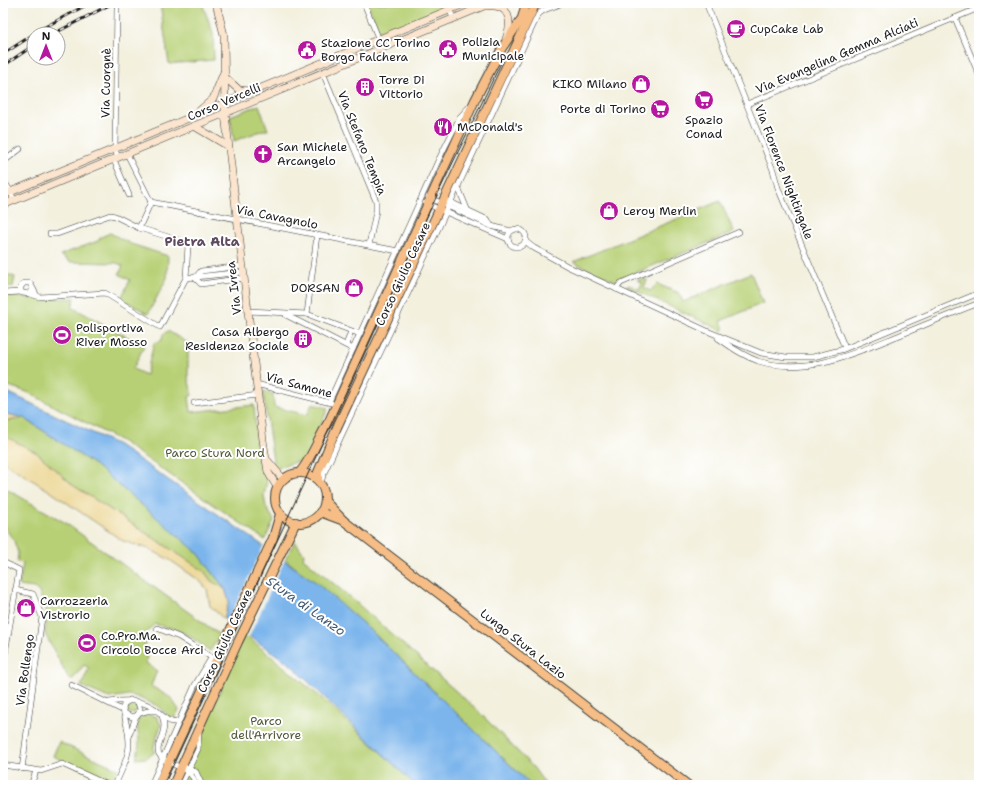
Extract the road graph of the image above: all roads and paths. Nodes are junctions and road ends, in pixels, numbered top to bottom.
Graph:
1 (216, 3) edge
2 (364, 3) edge
3 (466, 3) edge
4 (491, 3) edge
5 (526, 3) edge
6 (536, 3) edge
7 (561, 3) edge
8 (706, 3) edge
9 (448, 6) edge
10 (483, 6) junction
11 (117, 8) dead end
12 (979, 8) edge
13 (453, 18) junction
14 (955, 18) junction
15 (379, 40) junction
16 (502, 48) junction
17 (226, 68) junction
18 (323, 73) junction
19 (507, 73) junction
20 (979, 75) edge
21 (226, 78) junction
22 (257, 90) junction
23 (225, 103) junction
24 (747, 104) junction
25 (225, 114) junction
26 (190, 118) junction
27 (194, 126) junction
28 (228, 146) junction
29 (20, 149) dead end
30 (115, 149) junction
31 (127, 154) junction
32 (116, 159) junction
33 (3, 162) edge
34 (3, 180) edge
35 (458, 187) junction
36 (11, 192) junction
37 (130, 194) dead end
38 (3, 195) edge
39 (425, 199) junction
40 (14, 201) junction
41 (151, 202) junction
42 (3, 205) edge
43 (445, 206) junction
44 (467, 210) junction
45 (237, 219) junction
46 (491, 226) junction
47 (139, 228) junction
48 (511, 231) junction
49 (739, 232) dead end
50 (50, 234) dead end
51 (317, 235) junction
52 (508, 239) junction
53 (525, 241) junction
54 (369, 245) junction
55 (521, 245) junction
56 (534, 248) junction
57 (398, 251) junction
58 (243, 272) junction
59 (186, 278) junction
60 (195, 278) junction
61 (616, 289) junction
62 (21, 292) junction
63 (31, 292) junction
64 (3, 293) edge
65 (979, 293) edge
66 (979, 303) edge
67 (376, 307) junction
68 (248, 312) junction
69 (286, 314) junction
70 (307, 314) junction
71 (351, 331) junction
72 (707, 331) junction
73 (360, 334) junction
74 (346, 345) junction
75 (845, 348) junction
76 (353, 349) junction
77 (256, 384) junction
78 (258, 395) junction
79 (194, 404) dead end
80 (332, 404) junction
81 (266, 458) junction
82 (299, 473) junction
83 (283, 479) junction
84 (319, 482) junction
85 (277, 487) junction
86 (325, 501) junction
87 (320, 512) junction
88 (280, 514) junction
89 (344, 521) junction
90 (296, 522) junction
91 (3, 562) edge
92 (15, 590) junction
93 (157, 628) dead end
94 (216, 658) junction
95 (3, 666) edge
96 (71, 685) dead end
97 (130, 700) junction
98 (109, 702) junction
99 (138, 703) junction
100 (124, 712) junction
101 (160, 714) junction
102 (137, 715) junction
103 (179, 722) junction
104 (130, 736) junction
105 (166, 760) junction
106 (3, 765) edge
107 (22, 768) junction
108 (186, 769) junction
109 (36, 771) junction
110 (31, 785) edge
111 (108, 785) edge
112 (116, 785) edge
113 (151, 785) edge
114 (158, 785) edge
115 (173, 785) edge
116 (181, 785) edge
117 (196, 785) edge
118 (202, 785) edge
119 (688, 785) edge

1 - 17 main road, Via Ivrea
2 - 15 street
3 - 9 main road, Corso Vercelli
4 - 10 main road, Corso Vercelli
5 - 16 main road, Corso Giulio Cesare
6 - 19 main road, Corso Giulio Cesare
7 - 19 street, Corso Giulio Cesare
8 - 24 street, Via Florence Nightingale
9 - 13 street
9 - 15 main road, Corso Vercelli
10 - 13 main road, Corso Vercelli
10 - 16 main road
11 - 30 street, Via Cuorgnè
12 - 14 street, Via Evangelina Gemma Alciati
13 - 18 main road, Corso Vercelli
14 - 20 street
14 - 24 street, Via Evangelina Gemma Alciati
15 - 22 main road, Corso Vercelli
16 - 39 main road, Corso Giulio Cesare
17 - 21 main road, Via Ivrea
17 - 26 main road
18 - 25 main road, Corso Vercelli
18 - 54 street, Via Stefano Tempia
19 - 35 street, Corso Giulio Cesare
19 - 43 main road, Corso Giulio Cesare
21 - 22 main road
21 - 23 main road, Via Ivrea
22 - 23 main road, Corso Vercelli
23 - 25 main road, Via Ivrea
23 - 26 main road, Corso Vercelli
24 - 75 street, Via Florence Nightingale
25 - 27 main road, Corso Vercelli
25 - 28 main road, Via Ivrea
26 - 30 main road, Corso Vercelli
27 - 28 main road
27 - 31 main road, Corso Vercelli
28 - 45 main road, Via Ivrea
29 - 33 street
30 - 32 street, Via Cuorgnè
30 - 36 main road, Corso Vercelli
31 - 32 main road, Corso Vercelli
31 - 41 street
32 - 37 street, Via Cuorgnè
32 - 40 main road, Corso Vercelli
34 - 36 street
35 - 43 street, Corso Giulio Cesare
35 - 44 street
36 - 38 main road, Corso Vercelli
36 - 40 street
39 - 43 street
39 - 57 street, Corso Giulio Cesare
39 - 67 main road, Corso Giulio Cesare
40 - 42 main road, Corso Vercelli
41 - 45 street, Via Cavagnolo
41 - 47 street
43 - 44 street
43 - 46 street
43 - 52 street
43 - 84 main road, Corso Giulio Cesare
44 - 46 street
45 - 51 street, Via Cavagnolo
45 - 58 main road, Via Ivrea
46 - 48 street
47 - 50 street
47 - 59 street
48 - 52 street
48 - 53 street
49 - 61 street
51 - 54 street, Via Cavagnolo
51 - 70 street
52 - 55 street
53 - 55 street
53 - 56 street
54 - 57 street, Via Cavagnolo
55 - 56 street
56 - 61 street
57 - 67 street, Corso Giulio Cesare
58 - 60 street
58 - 60 street
58 - 68 main road, Via Ivrea
59 - 60 street
59 - 63 street
61 - 72 street
62 - 63 street
62 - 63 street
62 - 64 street
65 - 75 street
66 - 72 street
67 - 73 street, Corso Giulio Cesare
67 - 80 main road, Corso Giulio Cesare
68 - 69 street
68 - 77 main road, Via Ivrea
69 - 70 street
69 - 74 street
70 - 71 street
71 - 73 street
71 - 74 street
72 - 75 street
73 - 76 street, Corso Giulio Cesare
74 - 76 street
76 - 80 street, Corso Giulio Cesare
77 - 78 main road, Via Ivrea
77 - 80 street, Via Samone
78 - 79 street
78 - 81 main road, Via Ivrea
80 - 82 main road, Corso Giulio Cesare
81 - 83 main road, Via Ivrea
81 - 85 main road, Via Ivrea
82 - 83 main road
82 - 84 main road
83 - 85 main road
84 - 86 main road
85 - 88 main road
86 - 87 main road
86 - 89 main road, Lungo Stura Lazio
87 - 89 main road, Lungo Stura Lazio
87 - 90 main road
88 - 90 main road
88 - 94 main road, Corso Giulio Cesare
89 - 119 main road, Lungo Stura Lazio
90 - 108 main road, Corso Giulio Cesare
91 - 92 street
92 - 95 street
92 - 107 street, Via Bollengo
93 - 94 street, Corso Giulio Cesare
94 - 103 street, Corso Giulio Cesare
94 - 105 main road, Corso Giulio Cesare
96 - 98 street
97 - 98 street
97 - 99 street
97 - 100 street
98 - 100 street
99 - 101 street
99 - 102 street
100 - 102 street
100 - 104 street
101 - 102 street
101 - 103 street
101 - 105 street
102 - 104 street
103 - 105 street, Corso Giulio Cesare
104 - 112 street
105 - 108 street
105 - 113 street, Corso Giulio Cesare
105 - 114 main road, Corso Giulio Cesare
106 - 107 street
107 - 109 street
108 - 115 main road, Corso Giulio Cesare
108 - 116 street, Corso Giulio Cesare
108 - 117 street
108 - 118 street
109 - 110 street
109 - 111 street

